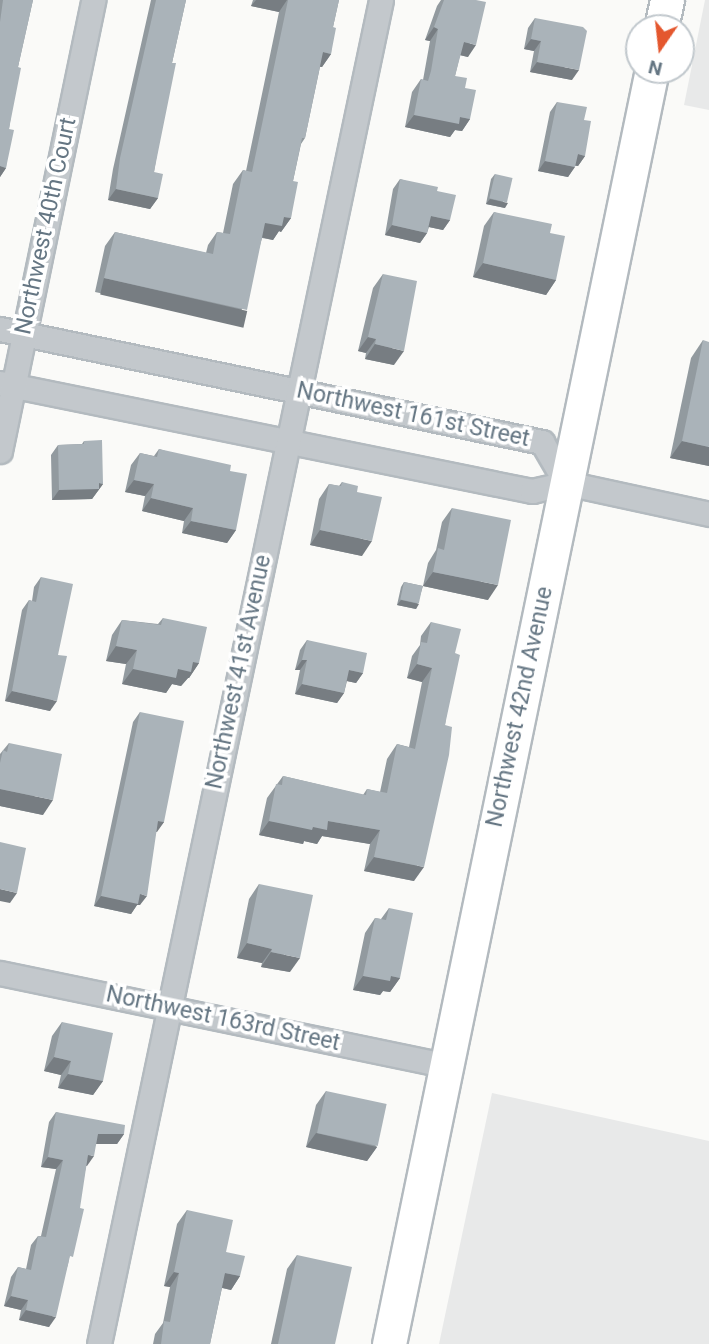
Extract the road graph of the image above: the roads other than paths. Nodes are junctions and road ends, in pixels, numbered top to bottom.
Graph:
1 (93, 0) edge
2 (381, 0) edge
3 (649, 84) edge
4 (0, 329) edge
5 (23, 334) junction
6 (7, 385) edge
7 (299, 391) junction
8 (288, 442) junction
9 (0, 451) edge
10 (566, 483) junction
11 (709, 514) edge
12 (0, 973) edge
13 (168, 1008) junction
14 (445, 1065) junction
15 (99, 1344) edge
16 (389, 1344) edge

1 - 5 street, Northwest 40th Court
2 - 7 street, Northwest 41st Avenue
3 - 10 street, Northwest 42nd Avenue
4 - 5 street, Northwest 161st Street
5 - 6 street, Northwest 40th Court
5 - 7 street, Northwest 161st Street
6 - 8 street
6 - 9 street, Northwest 40th Court
7 - 8 street, Northwest 41st Avenue
7 - 10 street, Northwest 161st Street
8 - 10 street
8 - 13 street, Northwest 41st Avenue
10 - 11 street
10 - 14 street, Northwest 42nd Avenue
12 - 13 street, Northwest 163rd Street
13 - 14 street, Northwest 163rd Street
13 - 15 street, Northwest 41st Avenue
14 - 16 street, Northwest 42nd Avenue

